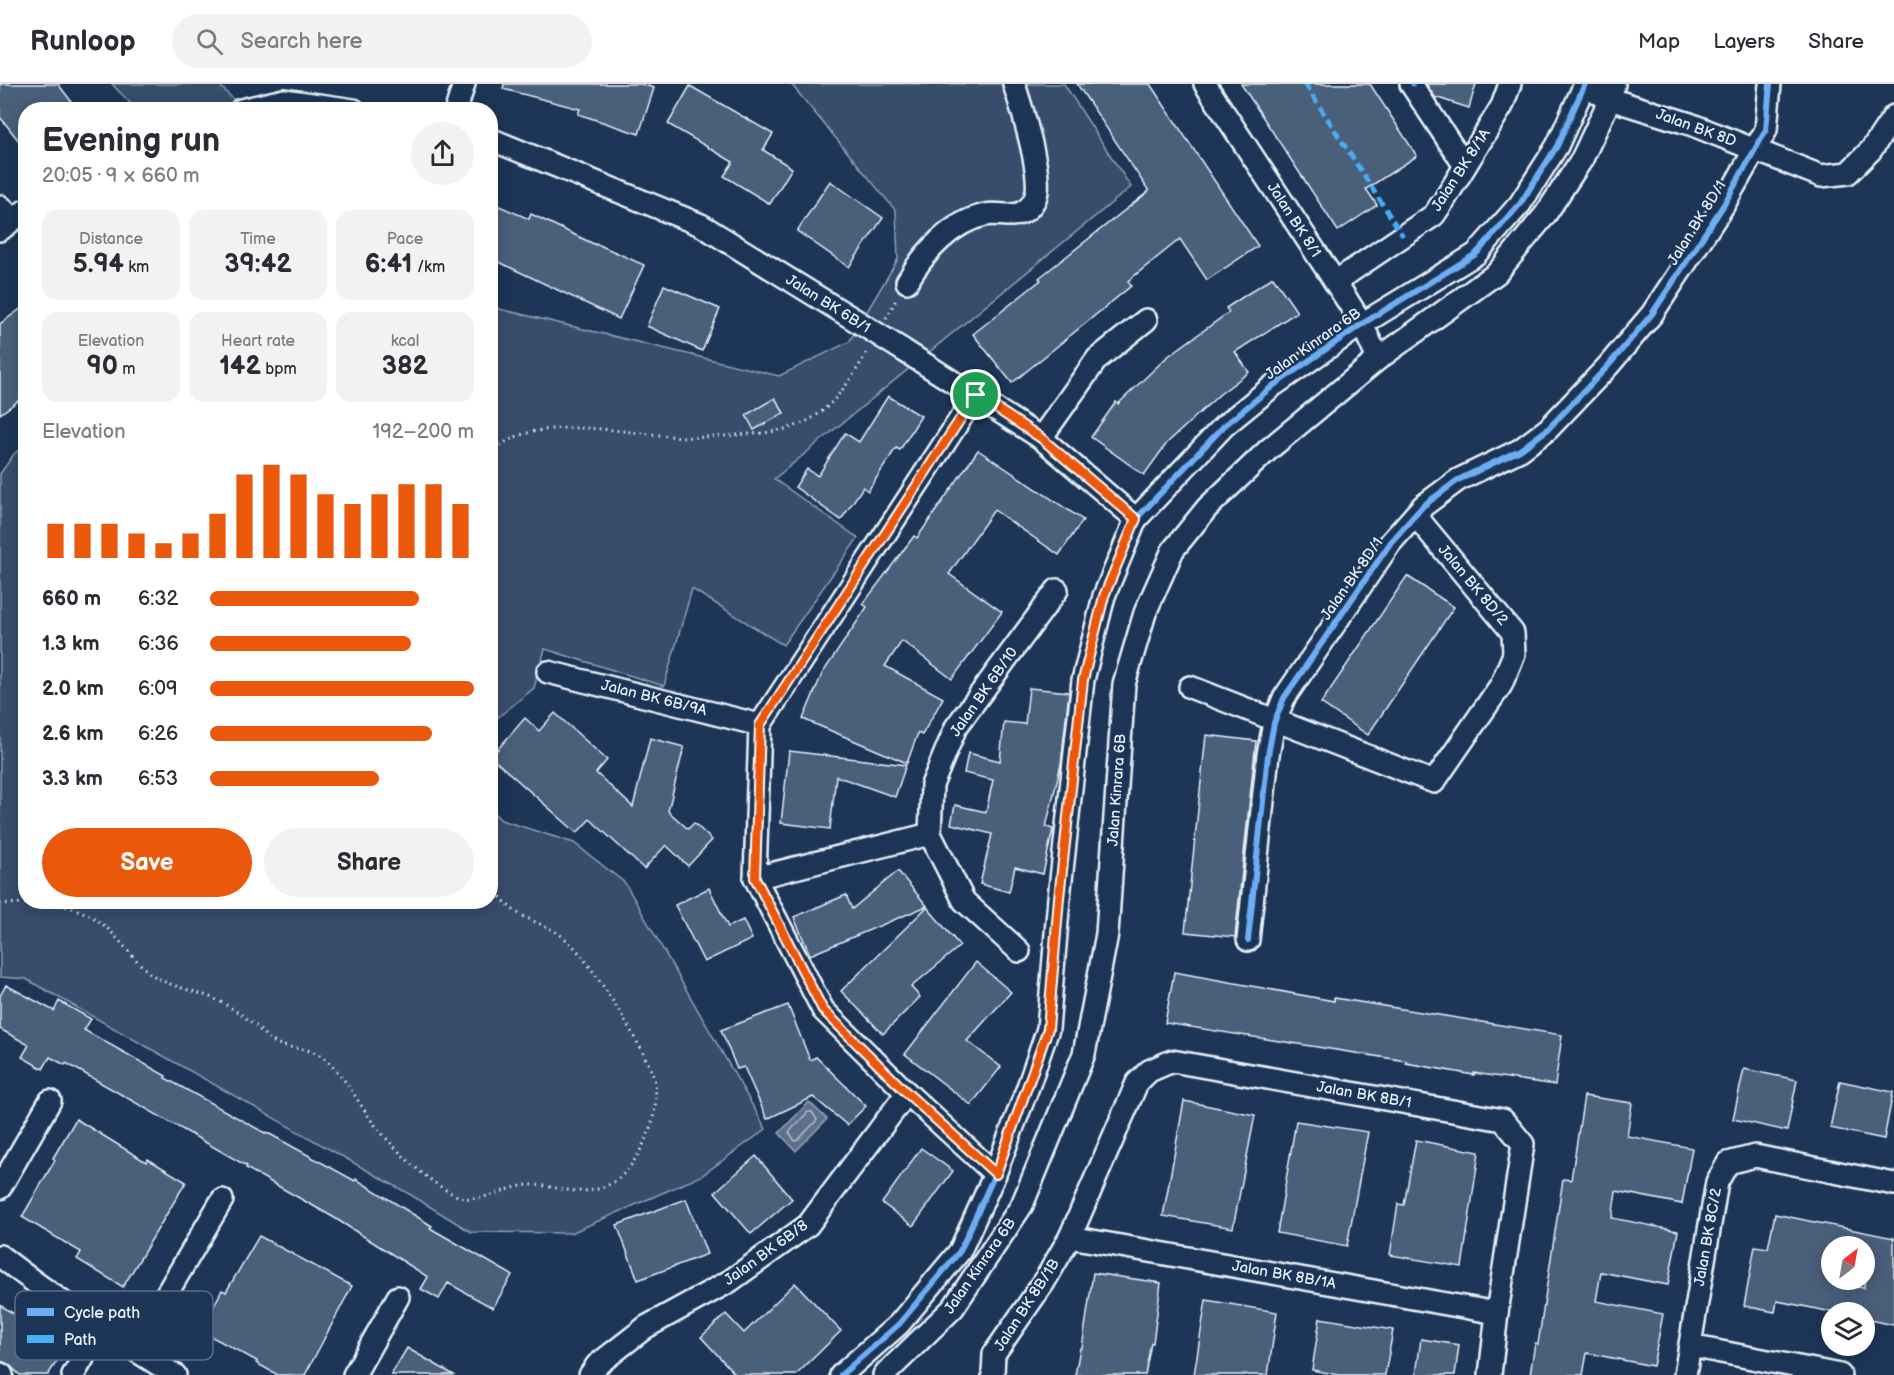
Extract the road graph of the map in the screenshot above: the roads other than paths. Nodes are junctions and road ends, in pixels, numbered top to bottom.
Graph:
1 (464, 84) edge
2 (1014, 84) edge
3 (1205, 84) edge
4 (1411, 84) edge
5 (1510, 84) edge
6 (1770, 84) edge
7 (1585, 85) edge
8 (1612, 91) edge
9 (283, 92) edge
10 (260, 102) edge
11 (322, 102) edge
12 (458, 102) edge
13 (1894, 116) edge
14 (498, 142) edge
15 (1756, 149) junction
16 (1465, 166) junction
17 (907, 282) road end
18 (1335, 282) junction
19 (1146, 320) dead end
20 (1362, 324) junction
21 (1378, 359) junction
22 (976, 395) junction
23 (1041, 438) junction
24 (1414, 515) junction
25 (1136, 519) junction
26 (1057, 590) dead end
27 (548, 672) dead end
28 (1190, 687) dead end
29 (1275, 720) junction
30 (760, 725) junction
31 (930, 834) junction
32 (755, 878) junction
33 (1248, 940) dead end
34 (1019, 951) dead end
35 (907, 1093) junction
36 (51, 1101) dead end
37 (996, 1174) junction
38 (1894, 1184) edge
39 (0, 1188) edge
40 (222, 1200) dead end
41 (1070, 1237) junction
42 (0, 1256) edge
43 (47, 1291) edge
44 (168, 1291) edge
45 (398, 1298) dead end
46 (1497, 1313) junction
47 (1689, 1346) junction
48 (82, 1360) edge
49 (151, 1360) edge
50 (73, 1375) edge
51 (175, 1375) edge
52 (354, 1375) edge
53 (590, 1375) edge
54 (841, 1375) edge
55 (884, 1375) edge
56 (993, 1375) edge
57 (1490, 1375) edge
58 (1685, 1375) edge
59 (1840, 1375) edge

1 - 12 street
2 - 17 street
3 - 18 street, Jalan BK 8/1
4 - 16 street
5 - 16 street, Jalan BK 8/1A
6 - 15 street, Jalan BK 8D/1
7 - 8 street
7 - 20 street, Jalan Kinrara 6B
8 - 15 street, Jalan BK 8D
8 - 21 street, Jalan Kinrara 6B
9 - 10 street
9 - 11 street
13 - 15 street, Jalan BK 8D
14 - 22 street, Jalan BK 6B/1, bridge
15 - 24 street, Jalan BK 8D/1
16 - 18 street, Jalan BK 8/1A
18 - 20 street, Jalan BK 8/1
19 - 23 street
20 - 21 street, Jalan BK 8/1
20 - 25 street, Jalan Kinrara 6B
21 - 55 street, Jalan Kinrara 6B
22 - 23 street, Jalan BK 6B/1
22 - 30 street
23 - 25 street, Jalan BK 6B/1
24 - 29 street, Jalan BK 8D/1
24 - 29 street, Jalan BK 8D/2
25 - 37 street, Jalan Kinrara 6B
26 - 31 street, Jalan BK 6B/10
27 - 30 street, Jalan BK 6B/9A
28 - 29 street
29 - 33 street, Jalan BK 8D/1
30 - 32 street
31 - 32 street
31 - 34 street, Jalan BK 6B/10
32 - 35 street
35 - 37 street
35 - 53 street, Jalan BK 6B/8
36 - 39 street
37 - 54 street, Jalan Kinrara 6B
38 - 47 street, Jalan BK 8C/2
40 - 44 street
41 - 46 street, Jalan BK 8B/1A
41 - 46 street, Jalan BK 8B/1
41 - 56 street, Jalan BK 8B/1B
42 - 43 street
45 - 52 street
46 - 57 street, Jalan BK 8B/1
47 - 58 street, Jalan BK 8C/2
47 - 59 street
48 - 50 street
49 - 51 street

